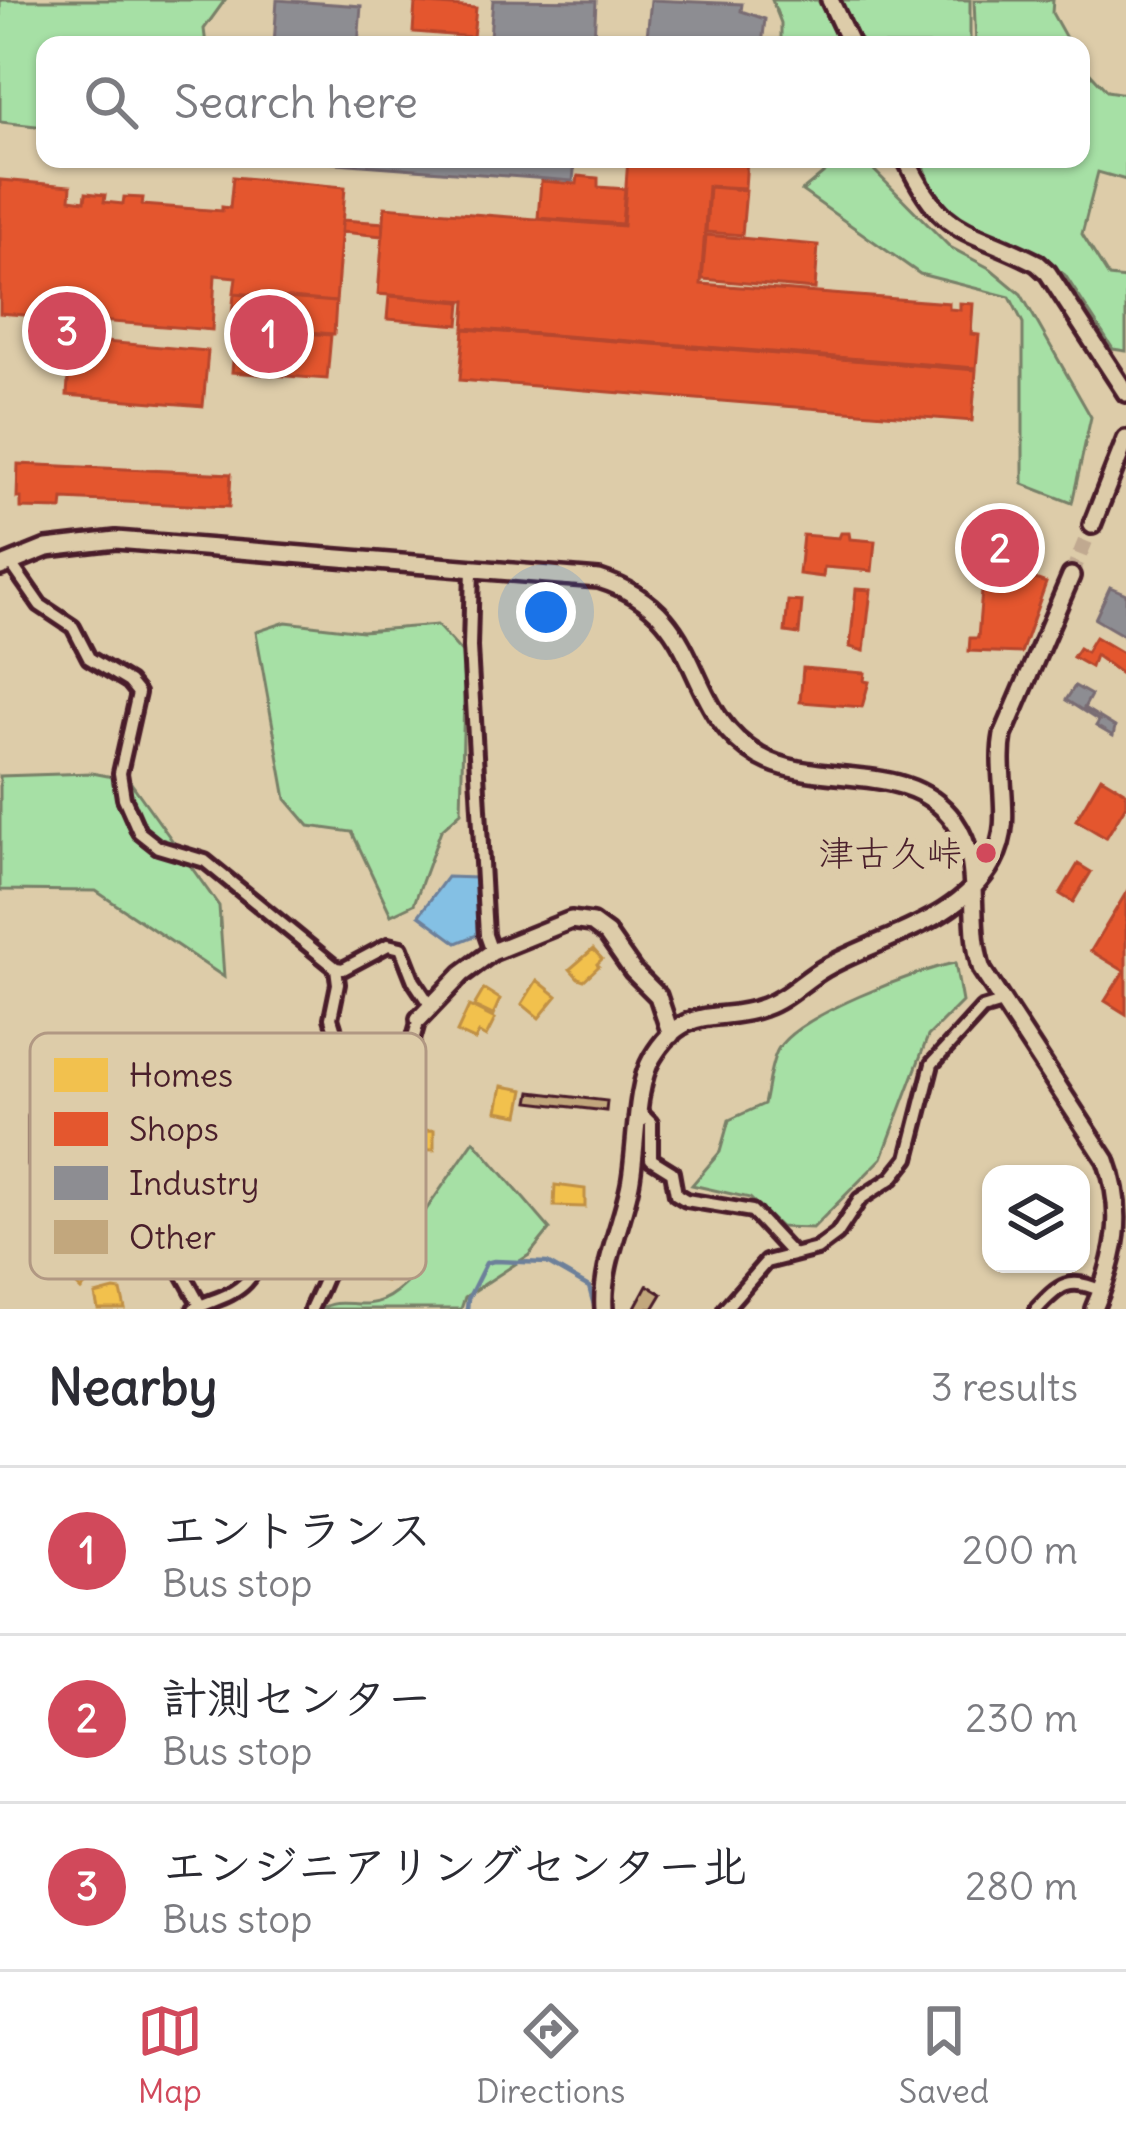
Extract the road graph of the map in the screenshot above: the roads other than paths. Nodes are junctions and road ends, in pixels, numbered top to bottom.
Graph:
1 (830, 0) edge
2 (847, 36) edge
3 (910, 168) edge
4 (1126, 393) edge
5 (1126, 439) edge
6 (1092, 525) tunnel mouth
7 (5, 565) edge
8 (472, 568) junction
9 (1071, 576) tunnel mouth
10 (972, 888) junction
11 (492, 952) junction
12 (336, 968) junction
13 (1002, 1003) junction
14 (424, 1012) junction
15 (336, 1033) edge
16 (416, 1033) edge
17 (670, 1035) junction
18 (641, 1113) junction
19 (793, 1255) junction
20 (184, 1279) edge
21 (249, 1279) edge
22 (325, 1279) edge
23 (1101, 1291) junction
24 (197, 1307) edge
25 (311, 1309) edge
26 (604, 1309) edge
27 (724, 1309) edge
28 (1037, 1309) edge
29 (1094, 1309) edge

1 - 2 street
3 - 4 street
5 - 6 street
7 - 8 street
7 - 12 street
8 - 10 street
8 - 11 street
9 - 10 street
10 - 13 street
10 - 17 street
11 - 14 street
11 - 17 street
12 - 14 street
12 - 15 street
13 - 19 street
13 - 23 street
14 - 16 street
17 - 18 street
18 - 19 street
18 - 26 street
19 - 27 street
20 - 24 street
21 - 24 street
22 - 25 street
23 - 28 street
23 - 29 street

